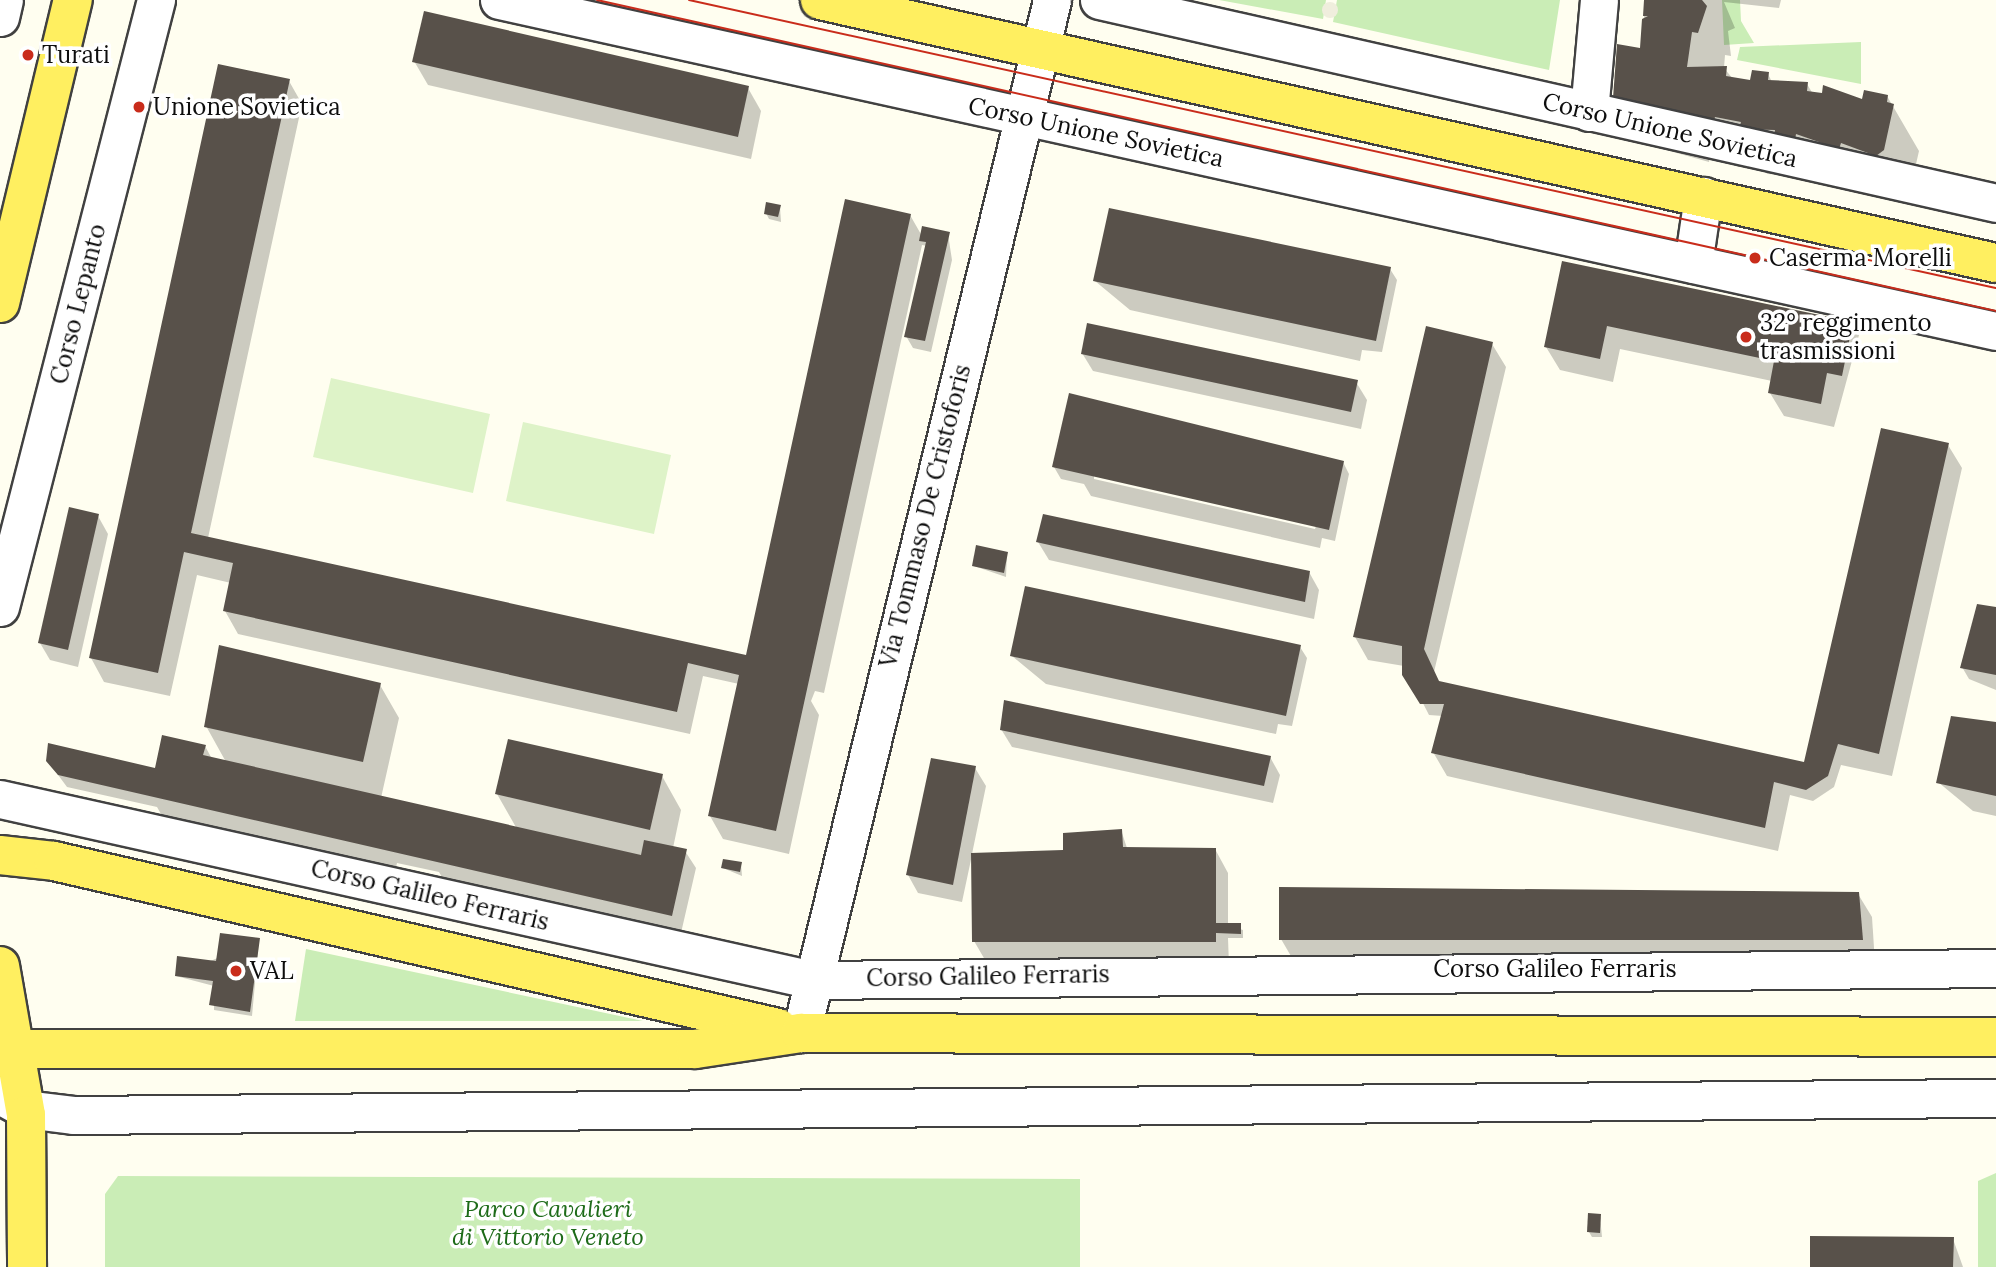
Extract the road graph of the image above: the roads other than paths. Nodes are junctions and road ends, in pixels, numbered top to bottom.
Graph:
1 (4, 0) edge
2 (73, 0) edge
3 (156, 0) edge
4 (499, 0) edge
5 (820, 0) edge
6 (1052, 0) edge
7 (1099, 0) edge
8 (1599, 0) edge
9 (0, 17) edge
10 (1042, 47) junction
11 (1589, 112) junction
12 (1021, 116) junction
13 (1703, 197) junction
14 (1996, 203) edge
15 (1996, 263) edge
16 (1693, 264) junction
17 (0, 303) edge
18 (1996, 331) edge
19 (0, 607) edge
20 (0, 799) edge
21 (0, 855) edge
22 (0, 966) edge
23 (1996, 968) edge
24 (813, 980) junction
25 (801, 1033) junction
26 (1996, 1037) edge
27 (9, 1048) edge
28 (1996, 1098) edge
29 (13, 1102) edge
30 (27, 1267) edge

1 - 9 street
2 - 17 main road
3 - 19 street, Corso Lepanto
4 - 12 street, Corso Unione Sovietica
5 - 10 main road
6 - 10 street, Via Tommaso De Cristoforis
7 - 11 street, Corso Unione Sovietica
8 - 11 street
10 - 12 street, Via Tommaso De Cristoforis
10 - 13 main road
11 - 14 street, Corso Unione Sovietica
12 - 16 street, Corso Unione Sovietica
12 - 24 street, Via Tommaso De Cristoforis
13 - 15 main road
13 - 16 street
16 - 18 street, Corso Unione Sovietica
20 - 24 street, Corso Galileo Ferraris
21 - 25 main road, Corso Galileo Ferraris
22 - 27 main road
23 - 24 street, Corso Galileo Ferraris
24 - 25 street, Via Tommaso De Cristoforis
25 - 26 main road, Corso Galileo Ferraris
25 - 27 main road, Corso Galileo Ferraris
27 - 29 main road
28 - 29 street
29 - 30 main road

